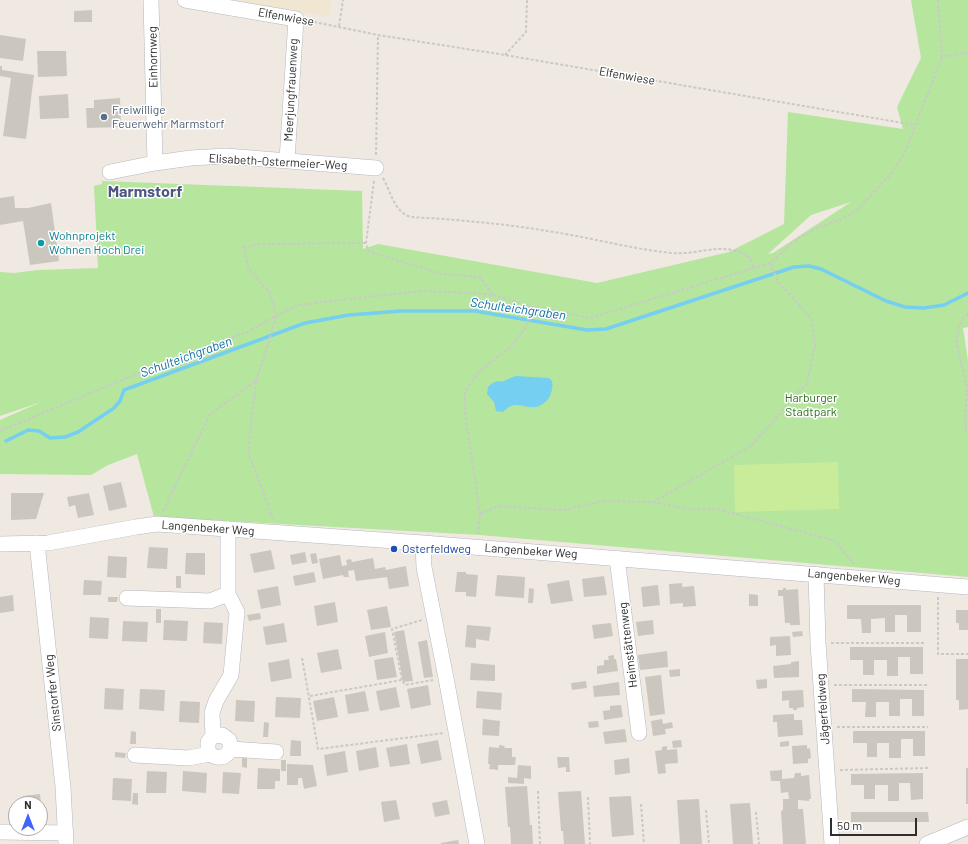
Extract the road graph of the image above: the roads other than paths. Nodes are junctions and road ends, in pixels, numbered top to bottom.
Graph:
1 (151, 0) edge
2 (185, 0) edge
3 (296, 19) joint
4 (287, 160) junction
5 (156, 163) junction
6 (376, 168) road end
7 (110, 172) dead end
8 (228, 529) junction
9 (37, 543) junction
10 (423, 543) junction
11 (0, 544) edge
12 (617, 558) junction
13 (816, 574) junction
14 (968, 587) edge
15 (228, 594) junction
16 (126, 598) dead end
17 (639, 732) dead end
18 (214, 736) junction
19 (230, 749) junction
20 (276, 752) dead end
21 (210, 754) junction
22 (135, 755) dead end
23 (968, 827) edge
24 (0, 832) edge
25 (66, 839) edge
26 (477, 844) edge
27 (832, 844) edge
28 (927, 844) edge

1 - 5 street, Einhornweg
2 - 3 street, Elfenwiese
3 - 4 street, Meerjungfrauenweg
4 - 5 street, Elisabeth-Ostermeier-Weg
4 - 6 street, Elisabeth-Ostermeier-Weg
5 - 7 street, Elisabeth-Ostermeier-Weg
8 - 9 street, Langenbeker Weg
8 - 10 street, Langenbeker Weg
8 - 15 street
9 - 11 street, Langenbeker Weg
9 - 25 street, Sinstorfer Weg
10 - 12 street, Langenbeker Weg
10 - 26 street
12 - 13 street, Langenbeker Weg
12 - 17 street, Heimstättenweg
13 - 14 street, Langenbeker Weg
13 - 27 street, Jägerfeldweg
15 - 16 street
15 - 18 street
18 - 19 street
18 - 21 street
19 - 20 street
19 - 21 street
21 - 22 street
23 - 28 street
24 - 25 street

